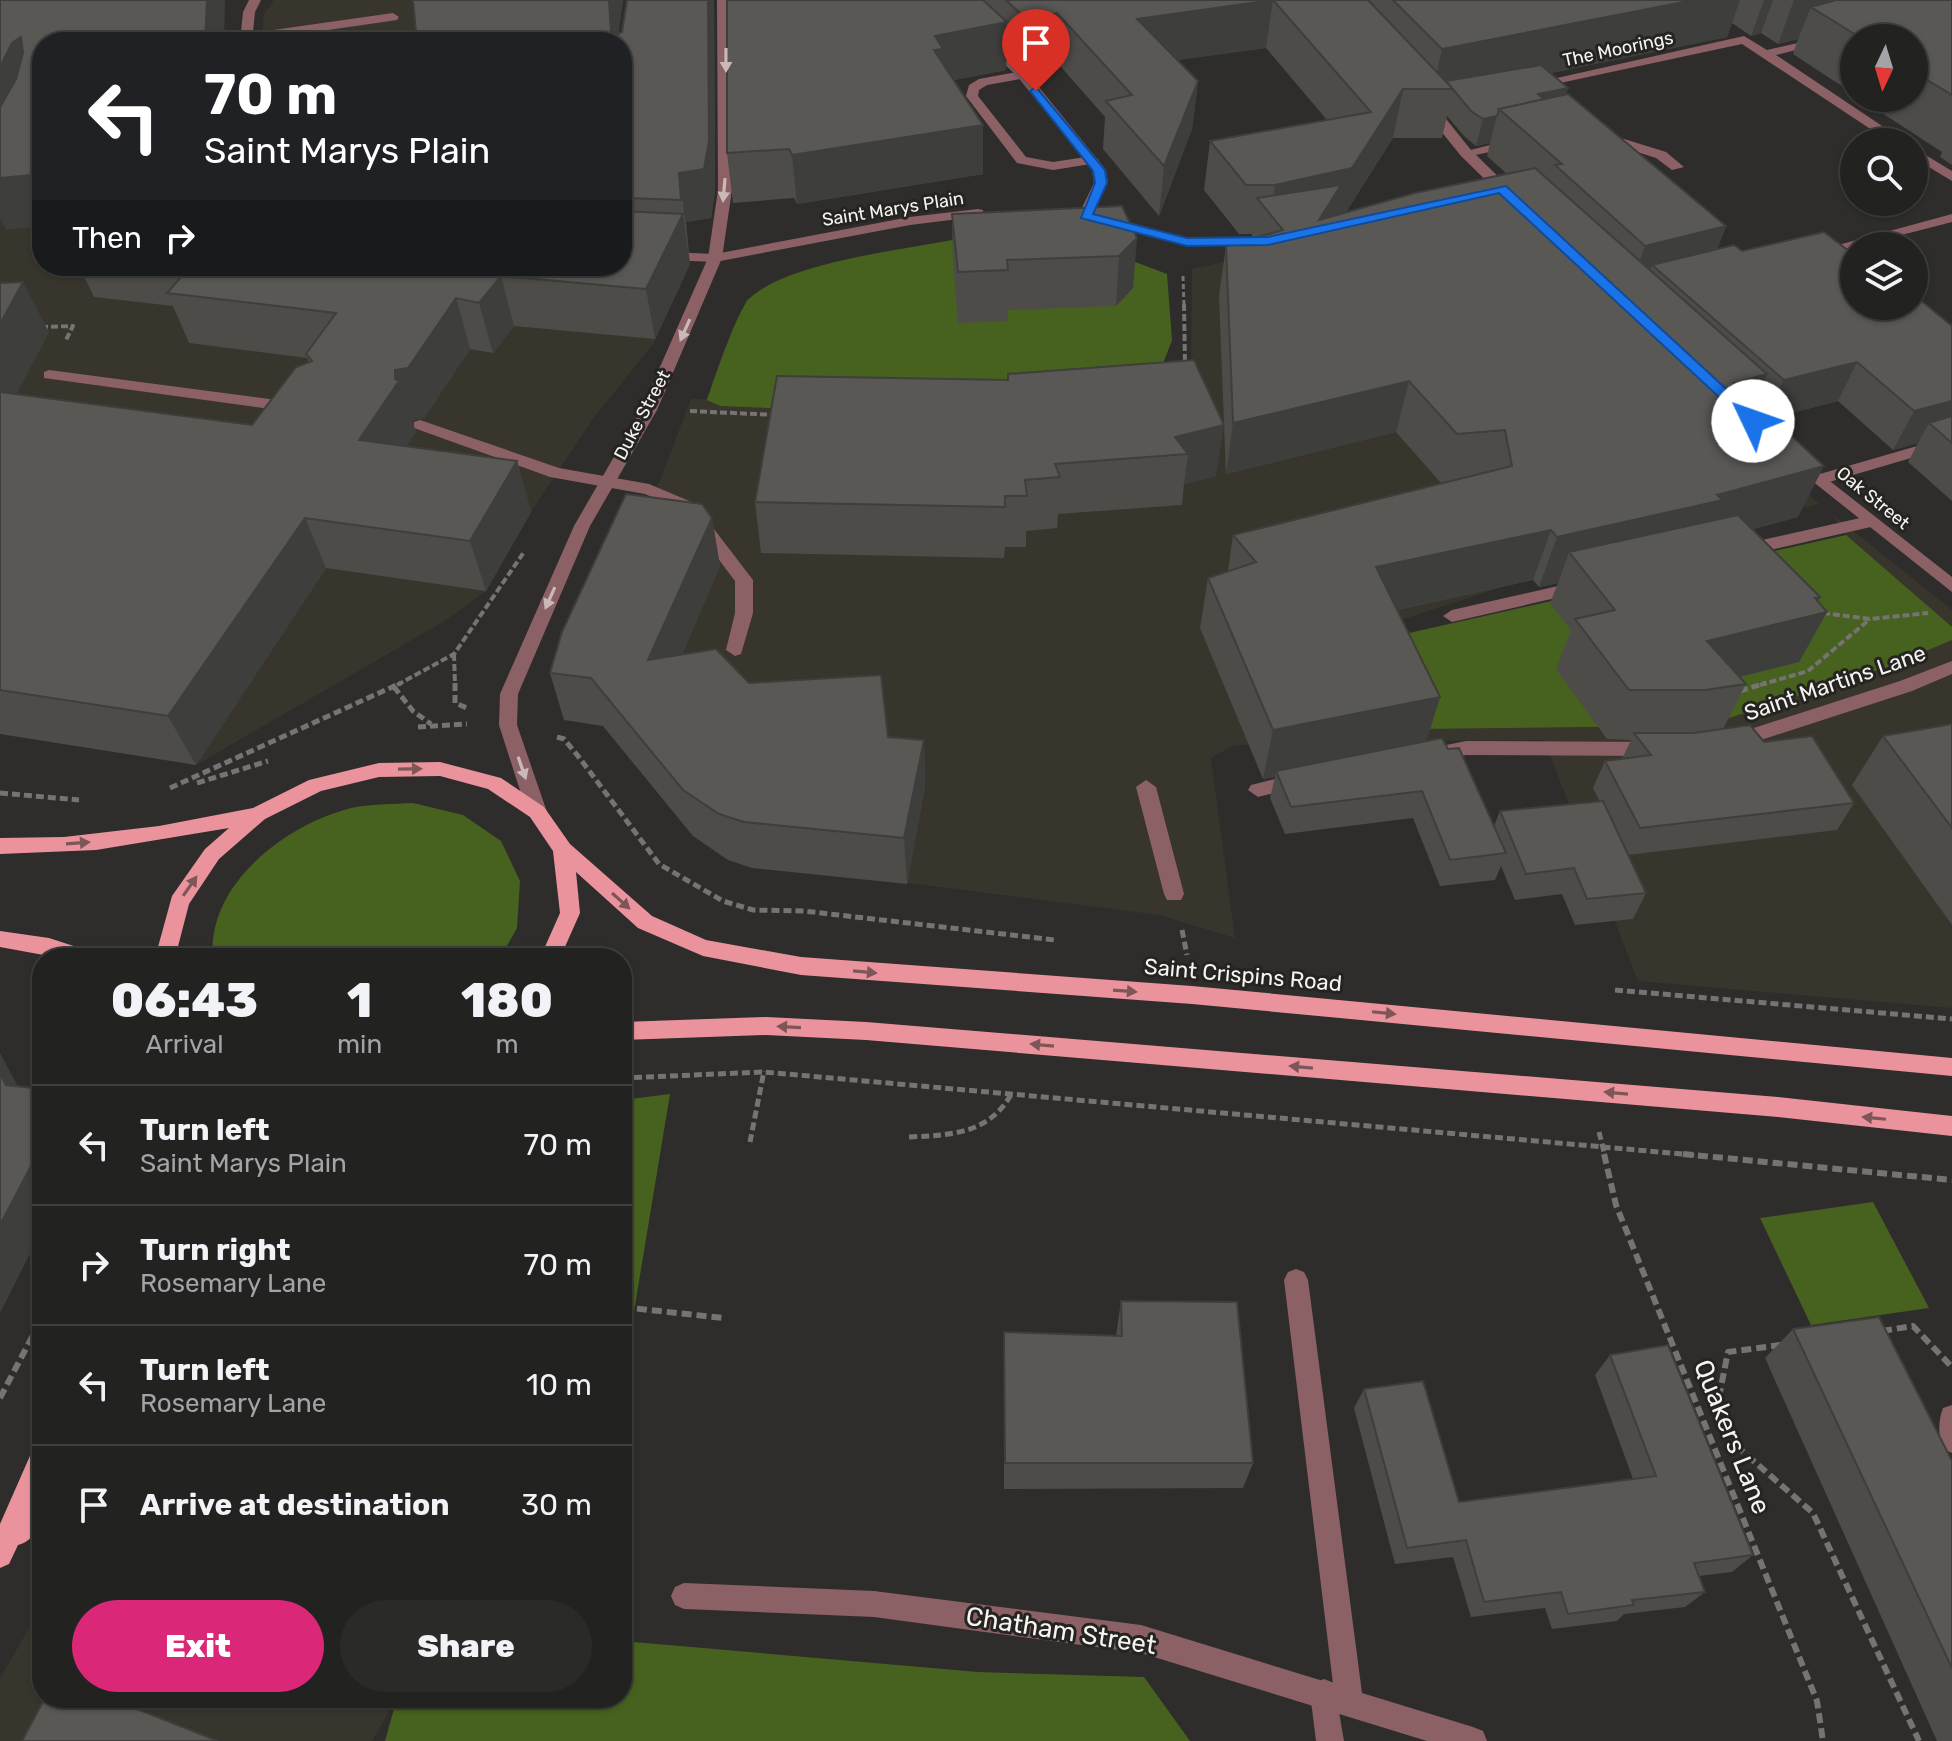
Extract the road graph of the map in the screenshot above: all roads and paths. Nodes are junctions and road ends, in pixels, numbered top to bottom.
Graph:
1 (255, 0) edge
2 (723, 0) edge
3 (393, 17) dead end
4 (247, 32) edge
5 (321, 32) edge
6 (1732, 32) dead end
7 (978, 33) edge
8 (1836, 37) edge
9 (1744, 40) junction
10 (1766, 54) junction
11 (1022, 75) junction
12 (1517, 87) edge
13 (1414, 91) edge
14 (1440, 100) edge
15 (1425, 103) junction
16 (1589, 127) edge
17 (1878, 128) edge
18 (1528, 140) edge
19 (1466, 153) junction
20 (1092, 160) junction
21 (1928, 161) edge
22 (1677, 167) dead end
23 (1952, 177) edge
24 (1524, 209) edge
25 (1001, 212) edge
26 (1952, 218) edge
27 (1283, 238) edge
28 (1187, 242) junction
29 (632, 254) edge
30 (1807, 255) edge
31 (715, 258) junction
32 (1185, 371) edge
33 (49, 375) dead end
34 (305, 408) edge
35 (649, 410) junction
36 (784, 415) edge
37 (420, 425) dead end
38 (1952, 441) edge
39 (1785, 449) edge
40 (607, 479) junction
41 (1819, 480) junction
42 (1869, 522) junction
43 (582, 526) junction
44 (1730, 553) edge
45 (1591, 585) edge
46 (1952, 586) edge
47 (1813, 612) edge
48 (1936, 613) dead end
49 (1452, 616) dead end
50 (1870, 619) junction
51 (735, 650) dead end
52 (1952, 667) edge
53 (394, 687) junction
54 (1733, 693) edge
55 (432, 724) dead end
56 (508, 725) junction
57 (1709, 746) edge
58 (1665, 750) edge
59 (1410, 758) edge
60 (1312, 778) edge
61 (1146, 787) dead end
62 (169, 789) dead end
63 (1258, 790) dead end
64 (0, 793) edge
65 (94, 801) dead end
66 (537, 812) junction
67 (258, 814) junction
68 (0, 846) edge
69 (563, 849) junction
70 (1174, 894) joint
71 (0, 939) edge
72 (1064, 941) dead end
73 (55, 948) edge
74 (168, 948) edge
75 (554, 948) edge
76 (1172, 952) dead end
77 (1187, 953) junction
78 (1202, 955) dead end
79 (1600, 989) dead end
80 (1192, 995) junction
81 (1952, 1019) edge
82 (632, 1031) edge
83 (1952, 1067) edge
84 (764, 1072) junction
85 (632, 1078) edge
86 (1012, 1093) junction
87 (1952, 1126) edge
88 (909, 1137) dead end
89 (750, 1142) dead end
90 (1603, 1147) junction
91 (1952, 1180) edge
92 (1296, 1280) dead end
93 (632, 1308) edge
94 (723, 1318) dead end
95 (1866, 1333) edge
96 (32, 1337) edge
97 (1790, 1344) dead end
98 (1952, 1367) edge
99 (0, 1398) edge
100 (1952, 1417) edge
101 (1952, 1440) edge
102 (32, 1482) edge
103 (32, 1513) edge
104 (0, 1558) edge
105 (684, 1596) dead end
106 (1336, 1696) junction
107 (1326, 1739) edge
108 (1473, 1741) edge
109 (1823, 1741) edge
110 (1919, 1741) edge

1 - 4 street
2 -> 31 street, Duke Street
3 - 5 street
6 - 9 street
7 - 11 street
8 - 10 street
9 - 10 street
9 - 12 street, The Moorings
10 - 17 street
11 - 20 street
11 - 20 street
13 - 15 street
14 - 15 street
15 - 19 street
16 - 22 street
18 - 19 street
19 - 24 street
20 - 28 street
21 - 23 street
25 - 31 street, Saint Marys Plain
26 - 30 street
27 - 28 street
28 - 32 path
29 - 31 street, Saint Marys Plain
31 -> 35 street, Duke Street
33 - 34 street
35 - 36 path
35 - 40 street, Duke Street
37 - 40 street
38 - 41 street
39 - 41 street, Oak Street
40 - 43 street, Duke Street
40 - 51 street
41 - 42 street, Oak Street
42 - 44 street
42 - 46 street, Oak Street
43 - 53 path
43 -> 56 street, Duke Street
45 - 49 street
47 - 50 path
48 - 50 path
50 - 54 path
52 - 57 street, Saint Martins Lane
53 - 55 path
53 - 62 path
56 -> 66 street, Duke Street
56 - 72 path
58 - 59 street
60 - 63 street
61 - 70 street
64 - 65 path
67 -> 66 main road, Saint Crispins Road
66 - 69 main road, Saint Crispins Road
68 -> 67 main road, Saint Crispins Road
74 -> 67 main road, Saint Crispins Road
69 - 75 main road, Saint Crispins Road
69 -> 80 main road, Saint Crispins Road
70 - 77 path
71 - 73 main road
76 - 77 path
77 - 78 path
77 - 80 path
79 - 81 path
80 -> 83 main road, Saint Crispins Road
87 -> 82 main road
84 - 85 path
84 - 86 path
84 - 89 path
86 - 88 path
86 - 90 path
90 - 91 path
90 - 109 path, Quakers Lane
92 - 106 street
93 - 94 path
95 - 98 path
96 - 99 path
97 - 110 path
100 - 101 street
102 - 104 main road
103 - 104 main road
105 - 106 street, Chatham Street
106 - 107 street
106 - 108 street, Chatham Street

